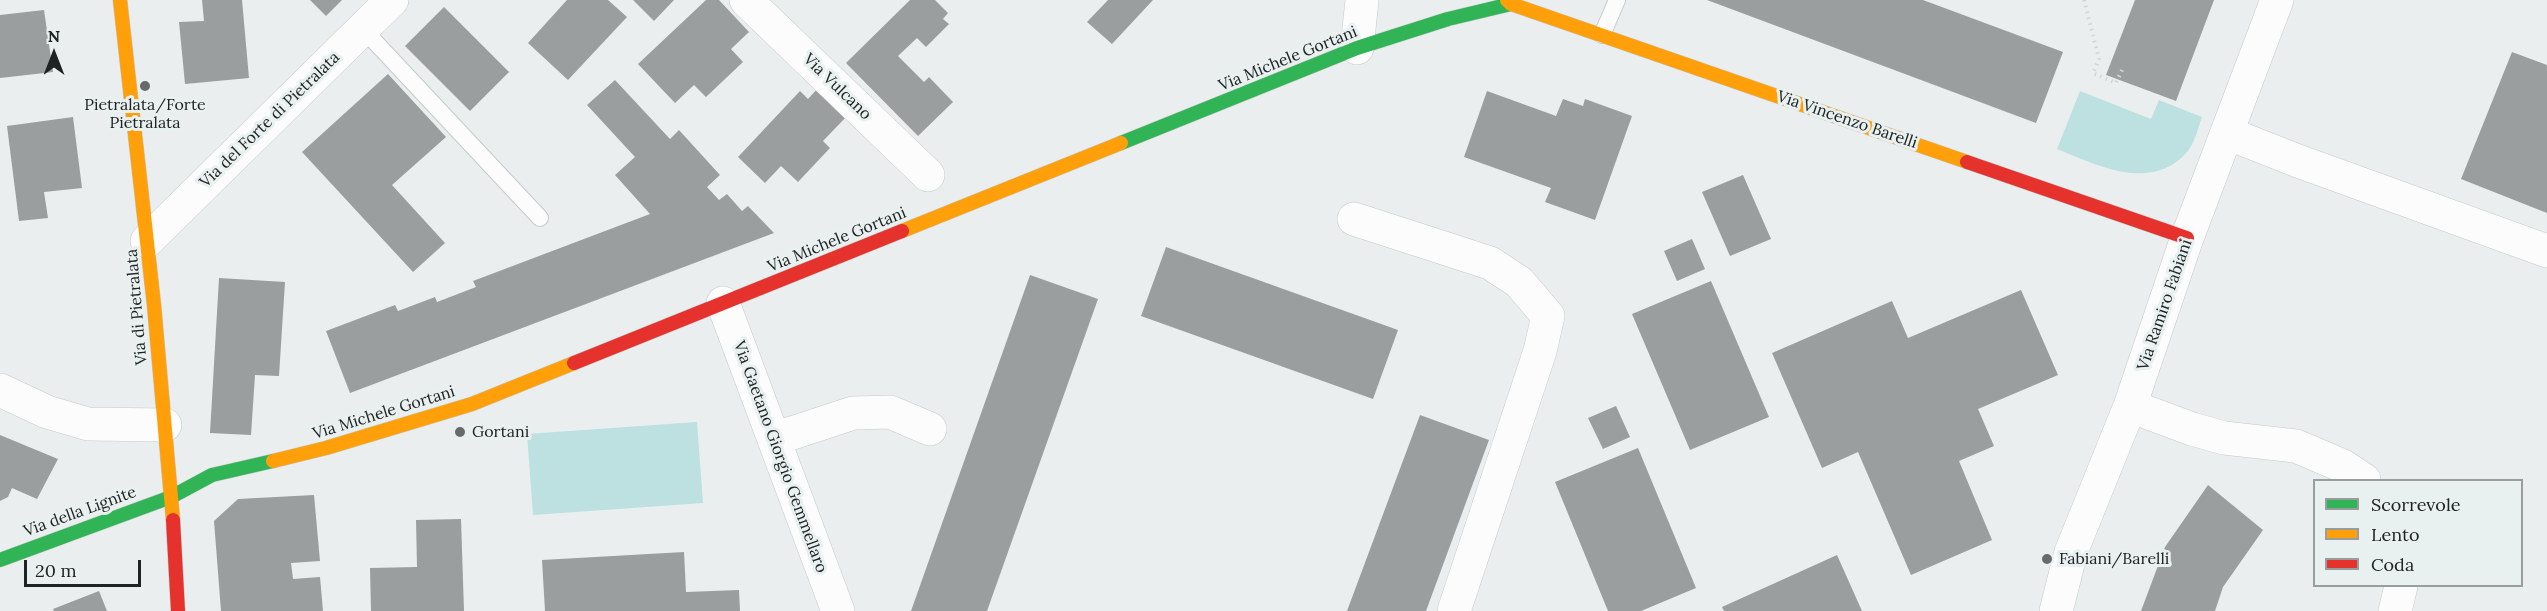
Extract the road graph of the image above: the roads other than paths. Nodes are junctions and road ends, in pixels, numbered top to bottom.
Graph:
1 (120, 0) edge
2 (392, 0) edge
3 (746, 0) edge
4 (1362, 0) edge
5 (1617, 0) edge
6 (2277, 0) edge
7 (1509, 2) edge
8 (363, 29) junction
9 (1602, 35) junction
10 (1357, 48) junction
11 (2227, 133) junction
12 (928, 175) dead end
13 (540, 218) dead end
14 (1354, 219) dead end
15 (2187, 238) junction
16 (147, 241) junction
17 (2547, 251) edge
18 (723, 303) junction
19 (0, 390) edge
20 (2130, 406) junction
21 (165, 425) junction
22 (930, 429) dead end
23 (774, 439) junction
24 (2362, 479) edge
25 (171, 497) junction
26 (0, 560) edge
27 (2401, 587) edge
28 (178, 611) edge
29 (838, 611) edge
30 (1454, 611) edge
31 (2056, 611) edge
32 (2395, 611) edge

1 - 16 street, Via di Pietralata
2 - 8 street, Via del Forte di Pietralata
3 - 12 street, Via Vulcano
4 - 10 street
5 - 9 lane
6 - 11 street, Via Ramiro Fabiani
7 - 9 street, Via Vincenzo Barelli
7 - 10 street, Via Michele Gortani
8 - 13 lane
8 - 16 street, Via del Forte di Pietralata
9 - 15 street, Via Vincenzo Barelli
10 - 18 street, Via Michele Gortani
11 - 15 street, Via Ramiro Fabiani
11 - 17 street
14 - 30 street
15 - 20 street, Via Ramiro Fabiani
16 - 21 street, Via di Pietralata
18 - 23 street, Via Gaetano Giorgio Gemmellaro
18 - 25 street, Via Michele Gortani
19 - 21 street
20 - 24 street
20 - 31 street, Via Ramiro Fabiani
21 - 25 street, Via di Pietralata
22 - 23 street
23 - 29 street, Via Gaetano Giorgio Gemmellaro
25 - 26 street, Via della Lignite
25 - 28 street, Via di Pietralata
27 - 32 street

